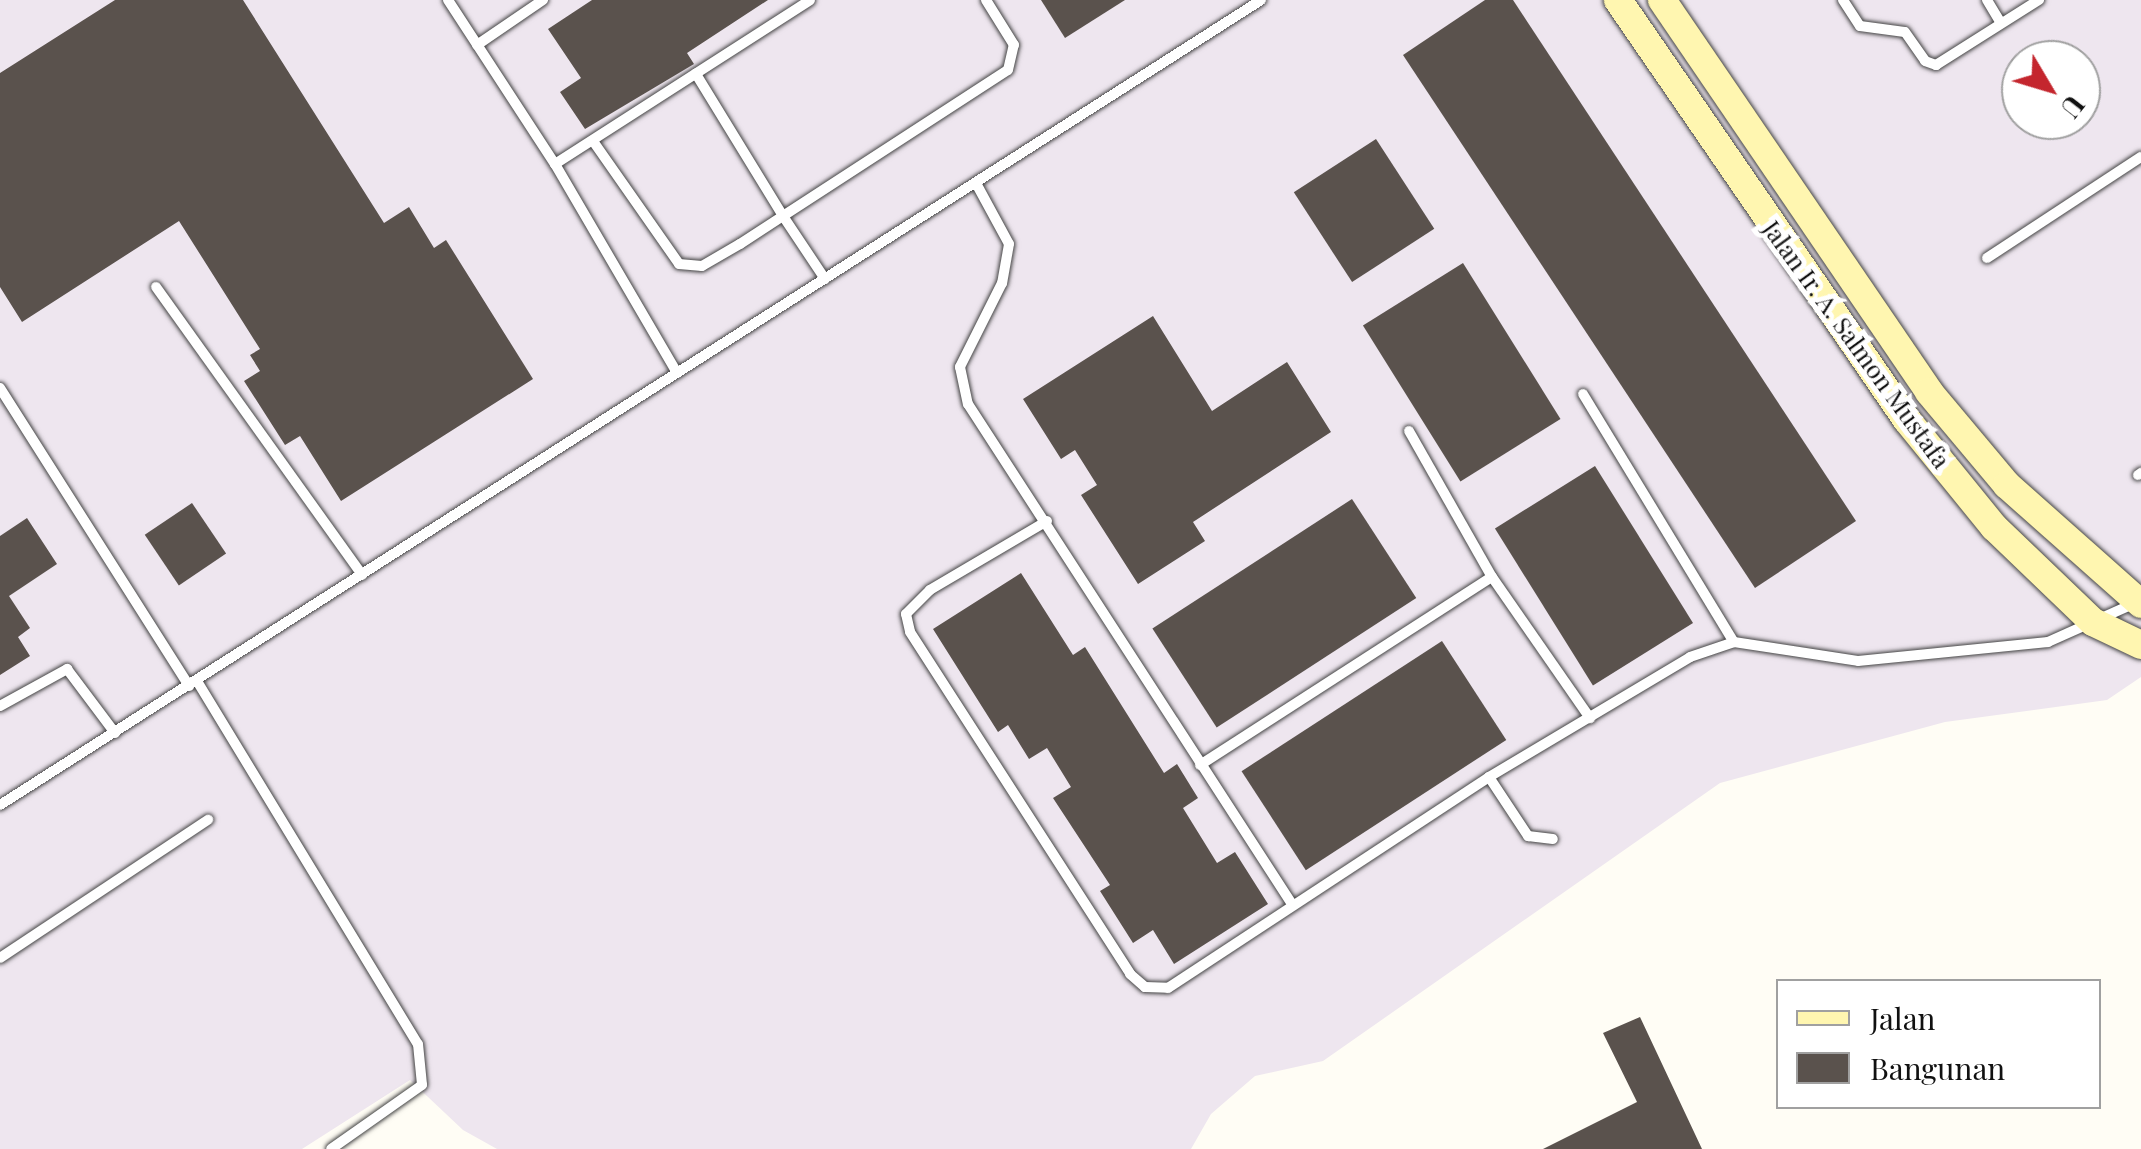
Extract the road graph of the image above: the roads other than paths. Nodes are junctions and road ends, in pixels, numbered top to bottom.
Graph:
1 (448, 0) edge
2 (543, 0) edge
3 (810, 0) edge
4 (986, 0) edge
5 (1261, 0) edge
6 (1618, 0) edge
7 (1662, 0) edge
8 (1842, 0) edge
9 (1987, 0) edge
10 (2038, 0) edge
11 (2002, 24) junction
12 (477, 46) junction
13 (696, 74) junction
14 (593, 141) junction
15 (2141, 157) edge
16 (556, 164) junction
17 (976, 184) junction
18 (783, 216) junction
19 (1987, 258) dead end
20 (825, 279) junction
21 (156, 287) dead end
22 (677, 372) junction
23 (0, 388) edge
24 (1583, 394) dead end
25 (1409, 431) dead end
26 (1047, 521) junction
27 (362, 576) junction
28 (1492, 577) junction
29 (2138, 604) edge
30 (2093, 622) junction
31 (1734, 642) junction
32 (2141, 645) edge
33 (193, 684) junction
34 (0, 706) edge
35 (1590, 718) junction
36 (116, 732) junction
37 (1200, 764) junction
38 (1489, 777) junction
39 (0, 806) edge
40 (208, 820) dead end
41 (1553, 840) dead end
42 (1292, 904) junction
43 (0, 958) edge
44 (331, 1149) edge

1 - 12 lane
2 - 12 lane
3 - 13 lane
4 - 18 lane
5 - 17 lane
6 - 30 street, Jalan Ir. A. Salmon Mustafa
7 - 29 street, Jalan Ir. A. Salmon Mustafa
8 - 11 lane
9 - 11 lane
10 - 11 lane
12 - 16 lane
13 - 14 lane
13 - 18 lane
14 - 16 lane
14 - 18 lane
15 - 19 lane
16 - 22 lane
17 - 20 lane
17 - 26 lane
18 - 20 lane
20 - 22 lane
21 - 27 lane
22 - 27 lane
23 - 33 lane
24 - 31 lane
25 - 28 lane
26 - 37 lane
26 - 42 lane
27 - 33 lane
28 - 35 lane
28 - 37 lane
29 - 30 lane
30 - 31 lane
30 - 32 street, Jalan Ir. A. Salmon Mustafa
31 - 35 lane
33 - 36 lane
33 - 44 lane
34 - 36 lane
35 - 38 lane
36 - 39 lane
37 - 42 lane
38 - 41 lane
38 - 42 lane
40 - 43 lane

